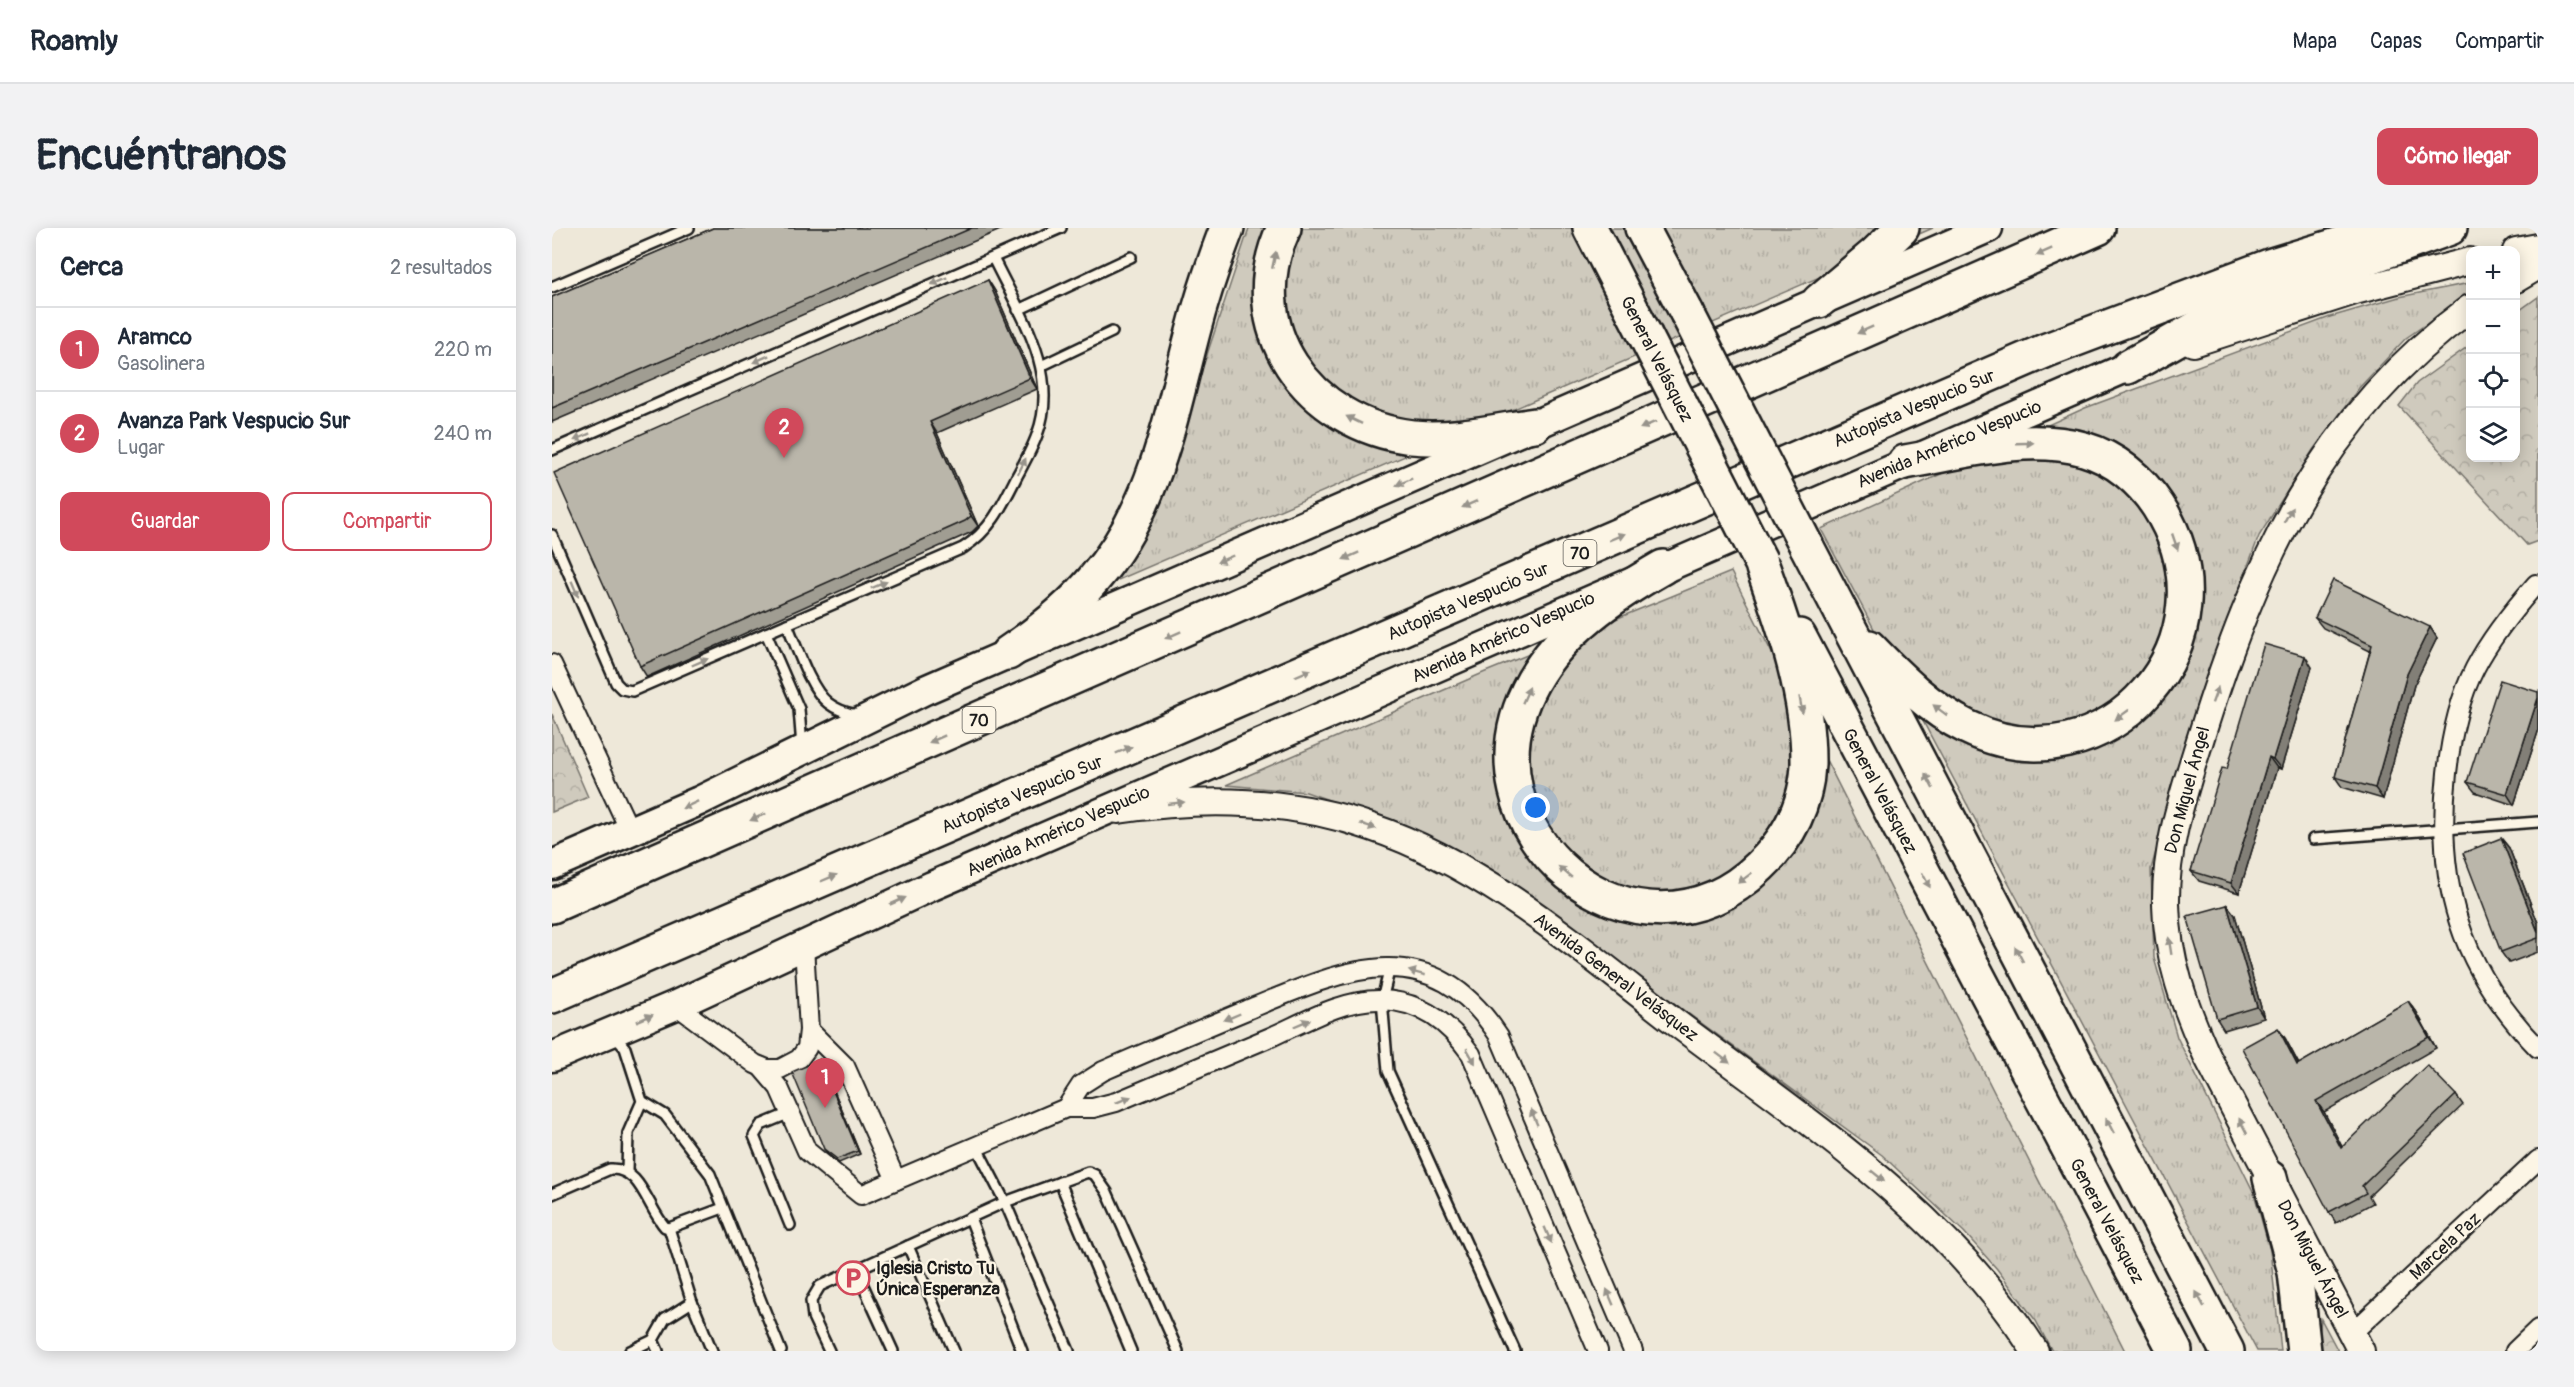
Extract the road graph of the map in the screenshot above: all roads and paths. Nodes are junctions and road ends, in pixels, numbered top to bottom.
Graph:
1 (689, 228) edge
2 (1061, 228) edge
3 (1227, 228) edge
4 (1284, 228) edge
5 (1575, 228) edge
6 (1590, 228) edge
7 (1642, 228) edge
8 (1654, 228) edge
9 (1902, 228) edge
10 (1988, 228) edge
11 (2098, 228) edge
12 (2393, 228) edge
13 (2450, 228) edge
14 (2538, 247) edge
15 (2520, 250) edge
16 (1131, 257) dead end
17 (993, 258) junction
18 (2466, 262) edge
19 (1609, 265) junction
20 (2538, 266) edge
21 (1664, 270) junction
22 (2520, 277) edge
23 (552, 288) edge
24 (1819, 301) junction
25 (1018, 310) junction
26 (2466, 311) edge
27 (1112, 332) dead end
28 (1043, 364) junction
29 (2128, 367) junction
30 (1535, 425) junction
31 (552, 450) edge
32 (1905, 462) junction
33 (552, 535) edge
34 (1762, 565) junction
35 (1663, 567) junction
36 (2536, 584) dead end
37 (787, 624) junction
38 (1848, 626) junction
39 (766, 633) junction
40 (1008, 653) junction
41 (552, 664) edge
42 (866, 717) junction
43 (802, 749) junction
44 (1097, 814) junction
45 (2538, 822) edge
46 (2444, 829) junction
47 (630, 831) junction
48 (2313, 839) dead end
49 (552, 865) edge
50 (552, 906) edge
51 (804, 946) junction
52 (1390, 967) junction
53 (1324, 978) junction
54 (552, 996) edge
55 (1382, 1000) junction
56 (676, 1005) junction
57 (1340, 1007) junction
58 (809, 1030) junction
59 (612, 1032) junction
60 (2538, 1048) edge
61 (552, 1057) edge
62 (761, 1067) junction
63 (642, 1101) junction
64 (1065, 1108) junction
65 (790, 1113) junction
66 (976, 1146) junction
67 (2538, 1160) edge
68 (627, 1171) junction
69 (2270, 1178) junction
70 (896, 1180) junction
71 (1060, 1182) junction
72 (552, 1194) edge
73 (1005, 1202) junction
74 (723, 1208) junction
75 (970, 1218) junction
76 (790, 1225) dead end
77 (669, 1228) junction
78 (908, 1246) junction
79 (2124, 1253) junction
80 (856, 1270) junction
81 (692, 1302) junction
82 (2538, 1329) edge
83 (653, 1340) junction
84 (2357, 1342) edge
85 (630, 1351) edge
86 (658, 1351) edge
87 (712, 1351) edge
88 (781, 1351) edge
89 (829, 1351) edge
90 (893, 1351) edge
91 (954, 1351) edge
92 (1022, 1351) edge
93 (1069, 1351) edge
94 (1131, 1351) edge
95 (1178, 1351) edge
96 (1515, 1351) edge
97 (1598, 1351) edge
98 (1633, 1351) edge
99 (2035, 1351) edge
100 (2153, 1351) edge
101 (2175, 1351) edge
102 (2227, 1351) edge
103 (2304, 1351) edge
104 (2515, 1351) edge

1 - 23 lane
2 - 17 lane
3 - 40 highway
30 -> 4 highway
5 - 19 highway
6 - 19 highway, General Velásquez
7 - 21 highway
8 - 21 highway
9 - 24 highway
10 - 24 main road
11 -> 50 highway, 70
54 -> 12 highway, Autopista Vespucio Sur / 70
13 - 29 highway
14 - 15 main road
16 - 25 lane
17 - 25 lane
17 -> 31 lane
18 - 29 main road, Avenida Américo Vespucio
19 - 34 highway, General Velásquez, bridge
20 - 22 main road
21 - 38 highway, bridge
24 - 30 main road
25 - 28 lane
69 -> 26 main road, Don Miguel Ángel
27 - 28 lane
37 -> 28 lane
29 - 32 main road, Avenida Américo Vespucio
30 -> 40 main road
32 - 35 main road, Avenida Américo Vespucio
32 -> 38 highway
33 -> 39 lane
34 -> 35 highway
34 -> 79 highway, General Velásquez
35 - 44 main road, Avenida Américo Vespucio
36 - 46 street
37 - 39 lane
37 - 42 lane
102 -> 38 highway
39 - 43 lane
40 - 42 main road
41 - 47 street
42 - 43 main road
43 -> 47 main road
51 -> 44 main road, Avenida Américo Vespucio
44 -> 99 main road, Avenida General Velásquez
45 - 46 lane
46 - 48 lane
46 - 60 street
47 - 49 main road
51 - 56 main road, Avenida Américo Vespucio
51 - 58 street
52 - 53 street
52 - 55 lane
98 -> 52 street
53 - 57 street
53 -> 64 street
55 - 57 street
55 - 96 lane
55 -> 97 street
59 -> 56 main road, Avenida Américo Vespucio
56 - 62 street
64 -> 57 street
58 - 62 street
58 - 70 street
59 - 61 main road, Avenida Américo Vespucio
59 - 63 lane
62 - 65 street
63 - 68 lane
63 - 74 lane
64 - 66 street
65 - 70 street
65 - 76 lane
66 - 70 street
66 - 73 lane
67 - 84 street, Marcela Paz
68 - 72 lane
68 - 77 lane
69 - 84 main road, Don Miguel Ángel
69 - 103 highway
71 - 73 lane
71 - 94 lane
71 - 95 lane
73 - 75 lane
73 - 93 lane
74 - 77 lane
74 - 88 lane
75 - 78 lane
75 - 92 lane
77 - 81 lane
78 - 80 lane
78 - 91 lane
79 - 100 highway
79 - 101 highway, General Velásquez
80 - 89 lane
80 - 90 lane
81 - 83 lane
81 - 87 lane
82 - 104 street
83 - 85 lane
83 - 86 lane

